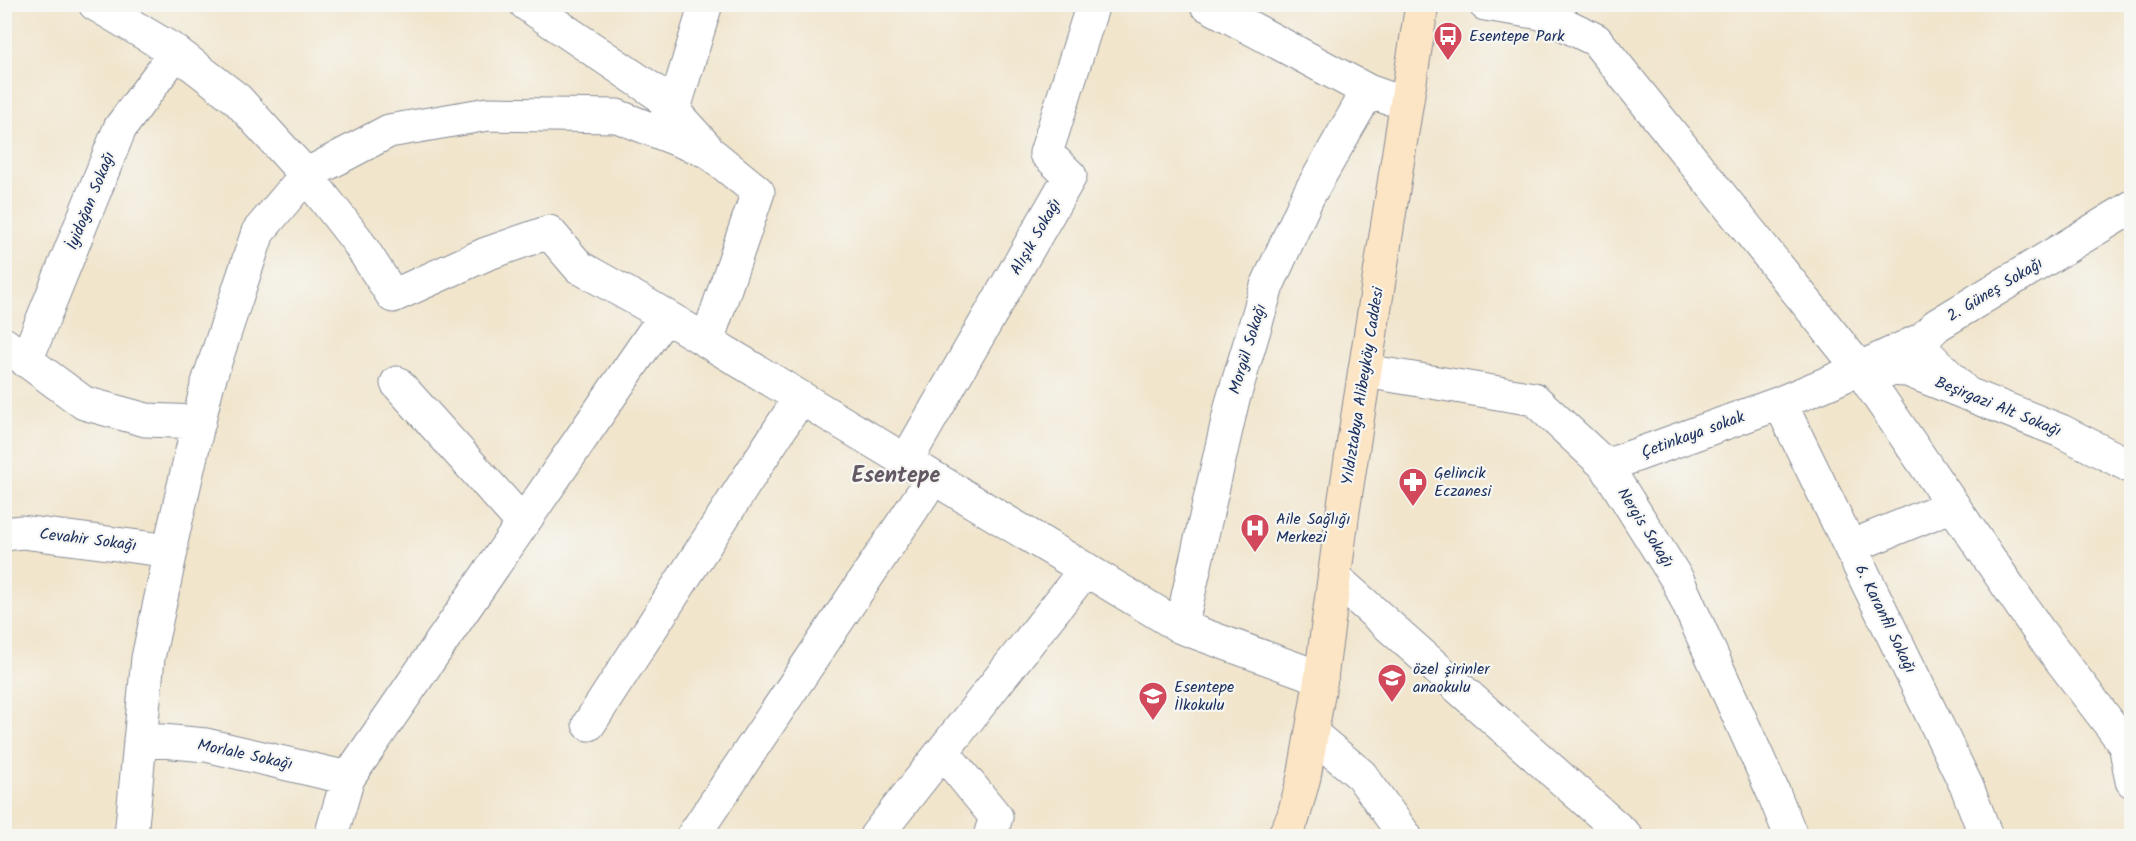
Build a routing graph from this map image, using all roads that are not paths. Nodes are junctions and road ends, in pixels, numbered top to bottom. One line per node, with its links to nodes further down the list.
1 (95, 4): 8 (street)
2 (526, 4): 11 (street)
3 (706, 4): 11 (street)
4 (1093, 4): 26 (street, Alışık Sokağı)
5 (1206, 4): 9 (street)
6 (1422, 4): 10 (main road, Yıldıztabya Alibeyköy Caddesi)
7 (1485, 4): 19 (street)
8 (176, 52): 13 (street); 18 (street, İyidoğan Sokağı)
9 (1368, 91): 10 (street); 37 (street, Morgül Sokağı)
10 (1408, 105): 20 (main road, Yıldıztabya Alibeyköy Caddesi)
11 (673, 112): 12 (street)
12 (709, 152): 13 (street); 17 (street)
13 (306, 175): 15 (street); 25 (street)
14 (2132, 207): 16 (street, 2. Güneş Sokağı)
15 (665, 316): 17 (street); 31 (street)
16 (1923, 339): 19 (street, 2. Güneş Sokağı); 22 (street)
17 (707, 341): 23 (street)
18 (15, 353): 25 (street)
19 (1859, 368): 22 (street, Beşirgazi Alt Sokağı); 24 (street, Çetinkaya sokak); 30 (street)
20 (1365, 371): 27 (street, Nergis Sokağı); 36 (main road, Yıldıztabya Alibeyköy Caddesi)
21 (397, 383): 31 (street)
22 (1967, 394): 28 (street, Beşirgazi Alt Sokağı)
23 (801, 398): 26 (street); 39 (street)
24 (1780, 403): 27 (street, Çetinkaya sokak); 33 (street, 6. Karanfil Sokağı)
25 (199, 422): 34 (street)
26 (906, 461): 29 (street)
27 (1606, 466): 54 (street, Nergis Sokağı)
28 (2132, 467)
29 (933, 478): 35 (street); 48 (street)
30 (1953, 505): 33 (street); 42 (street)
31 (522, 522): 44 (street)
32 (4, 534): 34 (street, Cevahir Sokağı)
33 (1850, 547): 55 (street, 6. Karanfil Sokağı)
34 (171, 551): 41 (street)
35 (1086, 569): 37 (street); 43 (street)
36 (1335, 578): 38 (main road, Yıldıztabya Alibeyköy Caddesi); 53 (street)
37 (1181, 627): 38 (street)
38 (1321, 678): 40 (main road, Yıldıztabya Alibeyköy Caddesi)
39 (589, 724)
40 (1312, 734): 51 (main road, Yıldıztabya Alibeyköy Caddesi); 52 (street)
41 (140, 739): 44 (street, Morlale Sokağı); 46 (street)
42 (2128, 746): 45 (street)
43 (943, 752): 49 (street); 50 (street)
44 (348, 778): 47 (street)
45 (2132, 780)
46 (131, 837)
47 (331, 837)
48 (693, 837)
49 (876, 837)
50 (990, 837)
51 (1284, 837)
52 (1405, 837)
53 (1626, 837)
54 (1791, 837)
55 (1986, 837)

